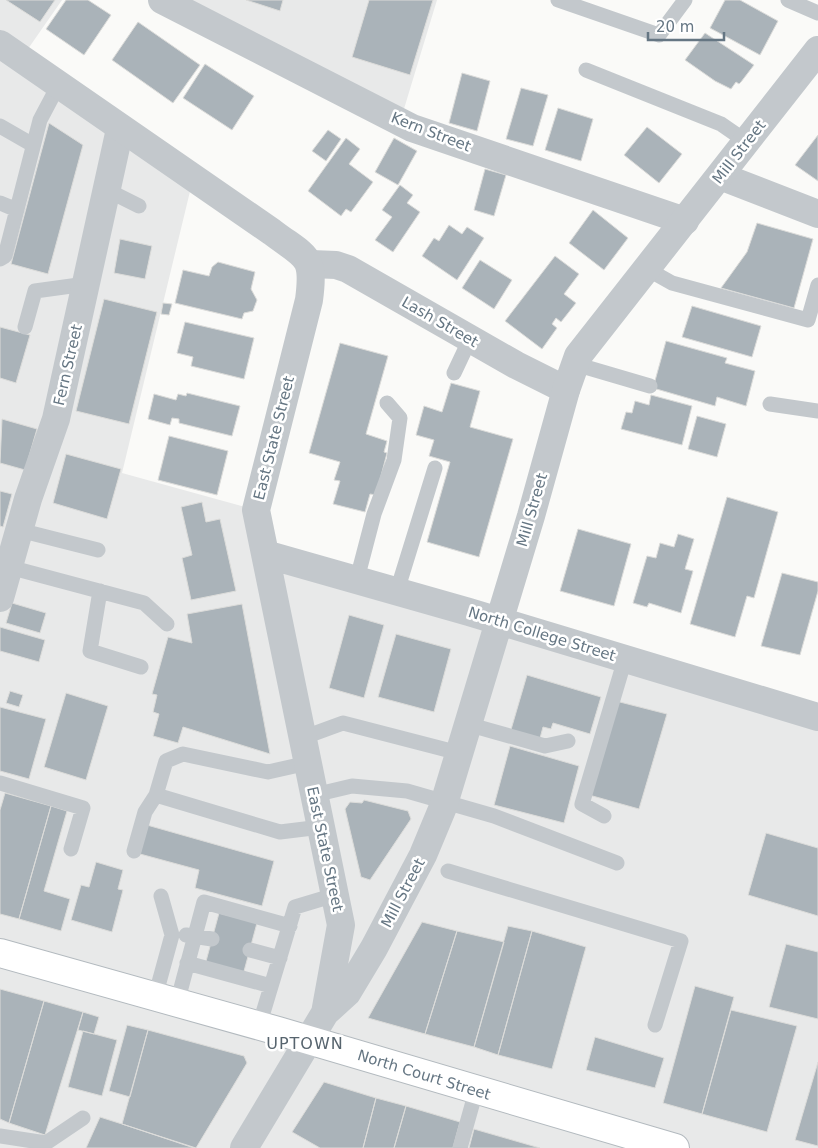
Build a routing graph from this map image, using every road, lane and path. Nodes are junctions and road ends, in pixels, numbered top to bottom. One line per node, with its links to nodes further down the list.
1 (162, 0): 20 (street, Kern Street)
2 (558, 0): 3 (lane)
3 (685, 0)
4 (788, 0): 5 (lane)
5 (818, 13)
6 (0, 44): 9 (street)
7 (818, 50): 12 (street, Mill Street)
8 (586, 70): 12 (lane)
9 (58, 86): 11 (street); 13 (lane)
10 (0, 126): 13 (lane)
11 (120, 129): 15 (street, Fern Street); 22 (street)
12 (747, 142): 14 (street, Mill Street)
13 (33, 145): 18 (lane)
14 (720, 176): 19 (street); 20 (street, Mill Street)
15 (107, 190): 17 (lane); 24 (street, Fern Street)
16 (0, 203): 18 (lane)
17 (139, 206)
18 (17, 210): 21 (lane)
19 (818, 214)
20 (685, 221): 23 (street, Mill Street)
21 (0, 259)
22 (311, 264): 27 (street, Lash Street); 38 (street, East State Street)
23 (647, 269): 25 (lane); 28 (street, Mill Street)
24 (86, 284): 26 (lane); 36 (street, Fern Street)
25 (818, 285)
26 (25, 327)
27 (470, 339): 29 (lane); 31 (street, Lash Street)
28 (575, 364): 30 (lane); 31 (street, Mill Street)
29 (454, 373)
30 (650, 386)
31 (566, 390): 44 (street, Mill Street)
32 (387, 404): 40 (lane)
33 (770, 404): 34 (lane)
34 (818, 410)
35 (435, 468): 42 (lane)
36 (19, 530): 37 (lane); 39 (street, Fern Street)
37 (98, 550)
38 (265, 554): 40 (street, North College Street); 51 (street, East State Street)
39 (9, 567): 41 (lane); 43 (street, Fern Street)
40 (356, 579): 42 (street, North College Street)
41 (100, 591): 45 (lane); 47 (lane)
42 (397, 591): 44 (street, North College Street)
43 (0, 598)
44 (498, 621): 46 (street, North College Street); 49 (street, Mill Street)
45 (167, 624)
46 (625, 659): 48 (street, North College Street); 57 (lane)
47 (141, 667)
48 (818, 717)
49 (467, 724): 50 (lane); 52 (street, Mill Street)
50 (568, 741)
51 (305, 751): 52 (lane); 54 (street, East State Street); 55 (lane)
52 (459, 753): 56 (street, Mill Street)
53 (0, 783): 59 (lane)
54 (314, 795): 56 (lane); 58 (street, East State Street)
55 (156, 796): 58 (lane); 60 (lane)
56 (445, 801): 61 (lane); 75 (street, Mill Street)
57 (604, 816)
58 (321, 827): 64 (street, East State Street)
59 (71, 849)
60 (134, 851)
61 (617, 863)
62 (448, 871): 76 (lane)
63 (161, 896): 66 (lane)
64 (335, 896): 65 (lane); 75 (street, East State Street)
65 (290, 926): 67 (lane); 71 (lane)
66 (172, 935): 67 (lane); 74 (lane)
67 (195, 936): 68 (lane); 72 (lane)
68 (212, 939)
69 (250, 950): 71 (lane)
70 (0, 953): 74 (main road, North Court Street)
71 (280, 958): 73 (lane)
72 (187, 963): 73 (lane); 74 (lane)
73 (271, 986): 77 (lane)
74 (166, 1000): 77 (main road, North Court Street)
75 (325, 1013): 78 (street, East State Street)
76 (655, 1025)
77 (259, 1026): 78 (main road, North Court Street)
78 (310, 1041): 79 (main road, North Court Street); 82 (street, East State Street)
79 (476, 1091): 83 (lane); 84 (main road, North Court Street)
80 (83, 1118): 81 (lane)
81 (0, 1136)
82 (244, 1148)
83 (460, 1148)
84 (675, 1148)

